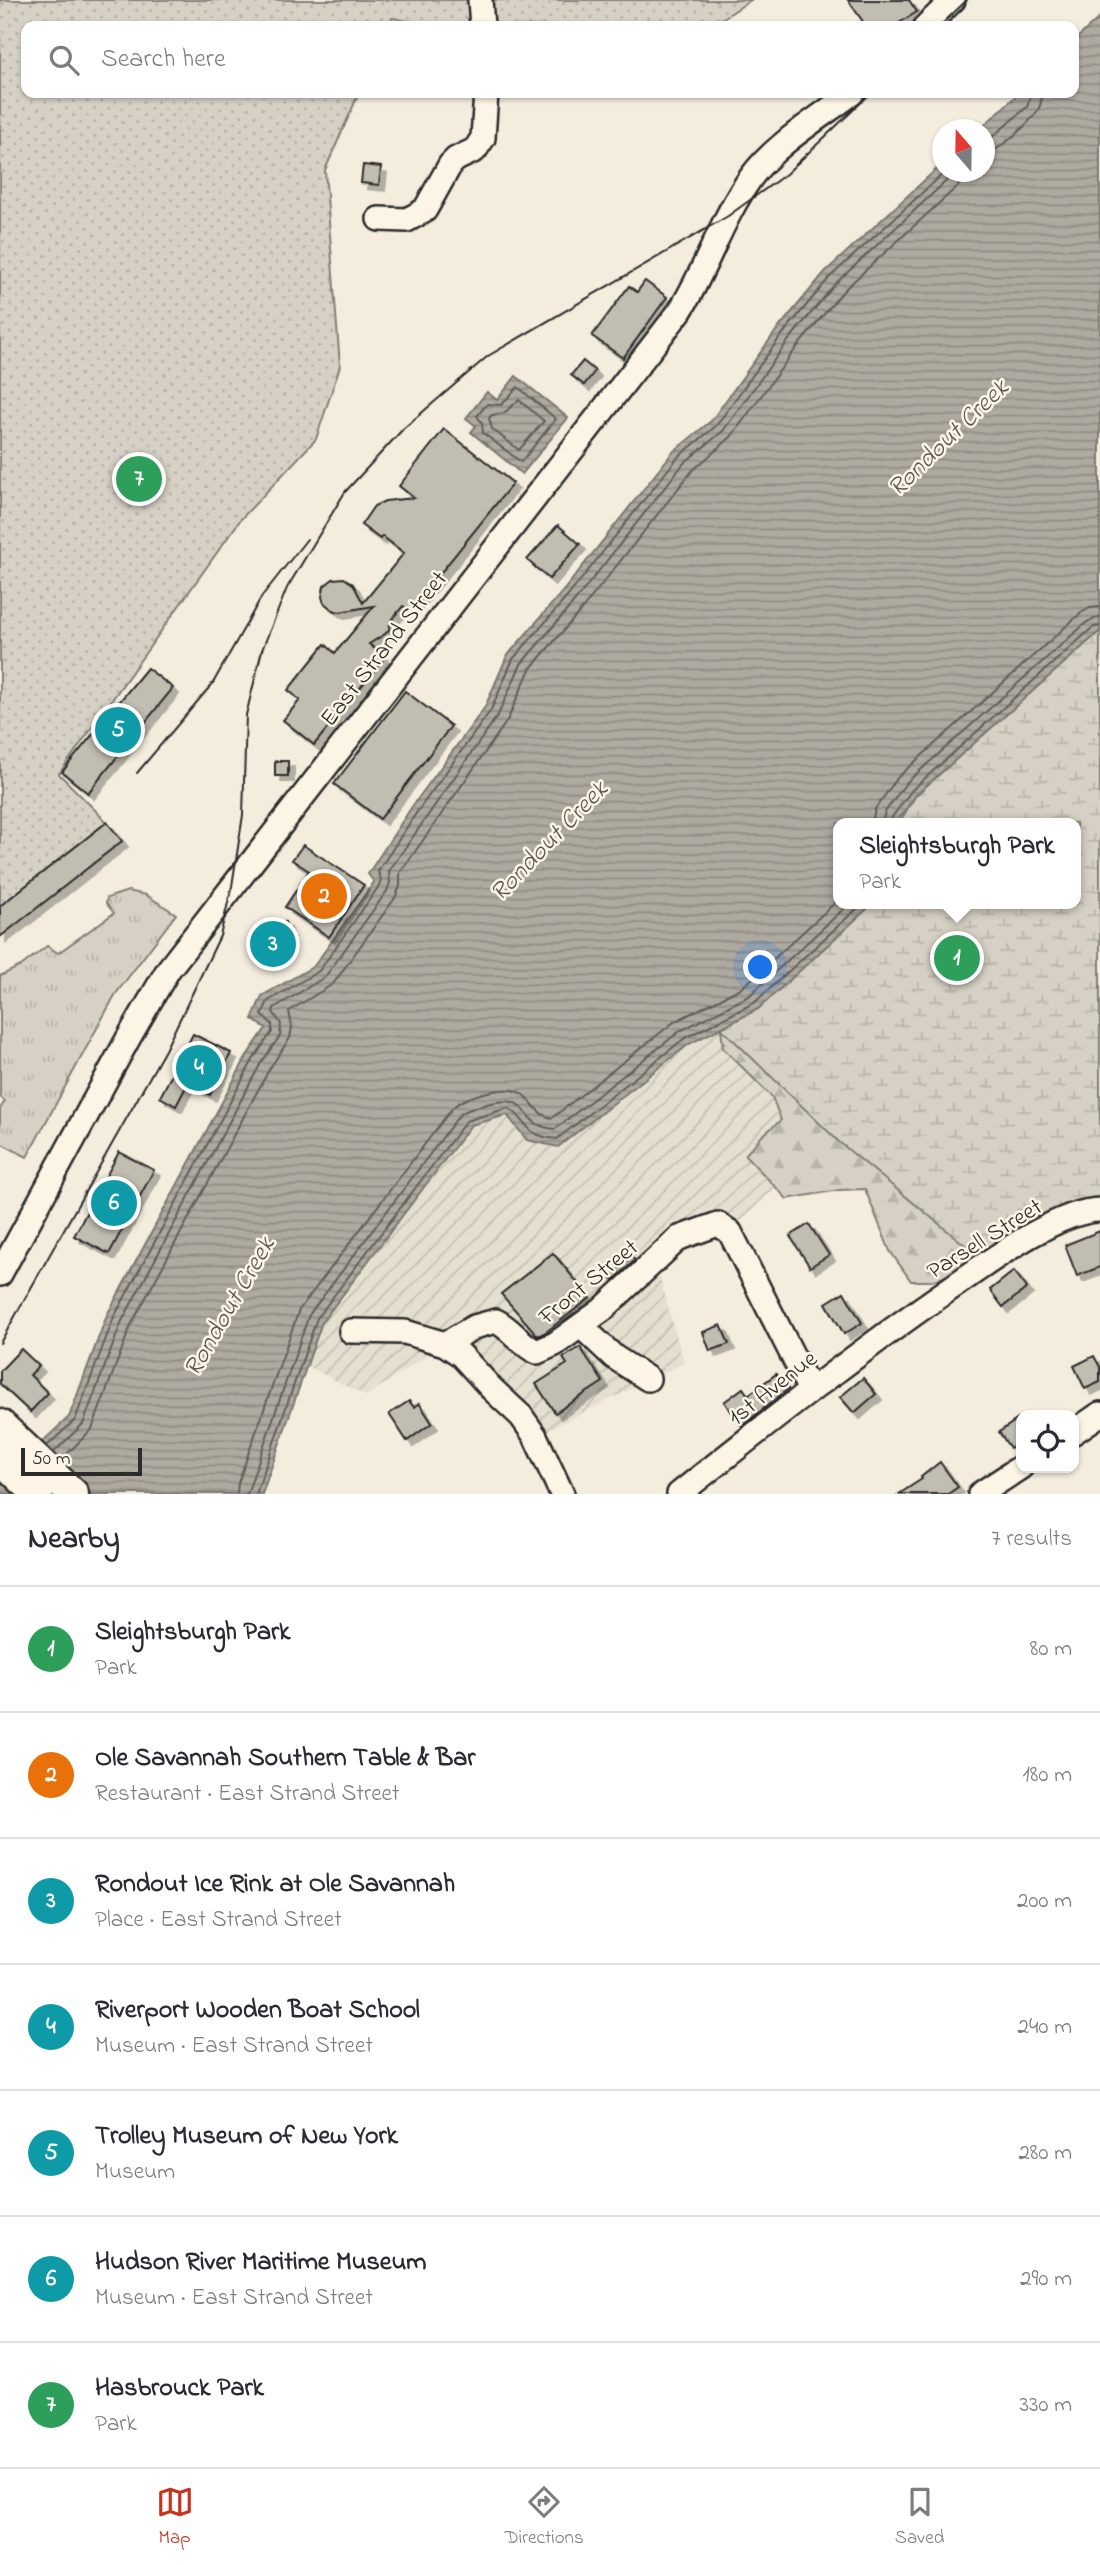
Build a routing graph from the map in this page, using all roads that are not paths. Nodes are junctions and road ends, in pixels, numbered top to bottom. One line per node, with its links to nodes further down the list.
1 (480, 0): 3 (street)
2 (944, 3): 4 (street)
3 (482, 21)
4 (930, 21)
5 (486, 98): 7 (street)
6 (845, 98): 9 (street, East Strand Street)
7 (379, 219)
8 (1100, 1210): 10 (street, Parsell Street)
9 (0, 1274)
10 (900, 1323): 15 (street, 1st Avenue)
11 (581, 1326): 13 (street, Front Street); 14 (street); 15 (street, Front Street)
12 (351, 1331): 13 (street)
13 (445, 1344): 23 (street)
14 (648, 1379)
15 (810, 1390): 24 (street, 1st Avenue)
16 (1100, 1414): 18 (street)
17 (0, 1425): 22 (main road)
18 (1079, 1429)
19 (0, 1458): 21 (main road)
20 (1016, 1470): 25 (street)
21 (38, 1494)
22 (73, 1494)
23 (562, 1494)
24 (679, 1494)
25 (980, 1494)

